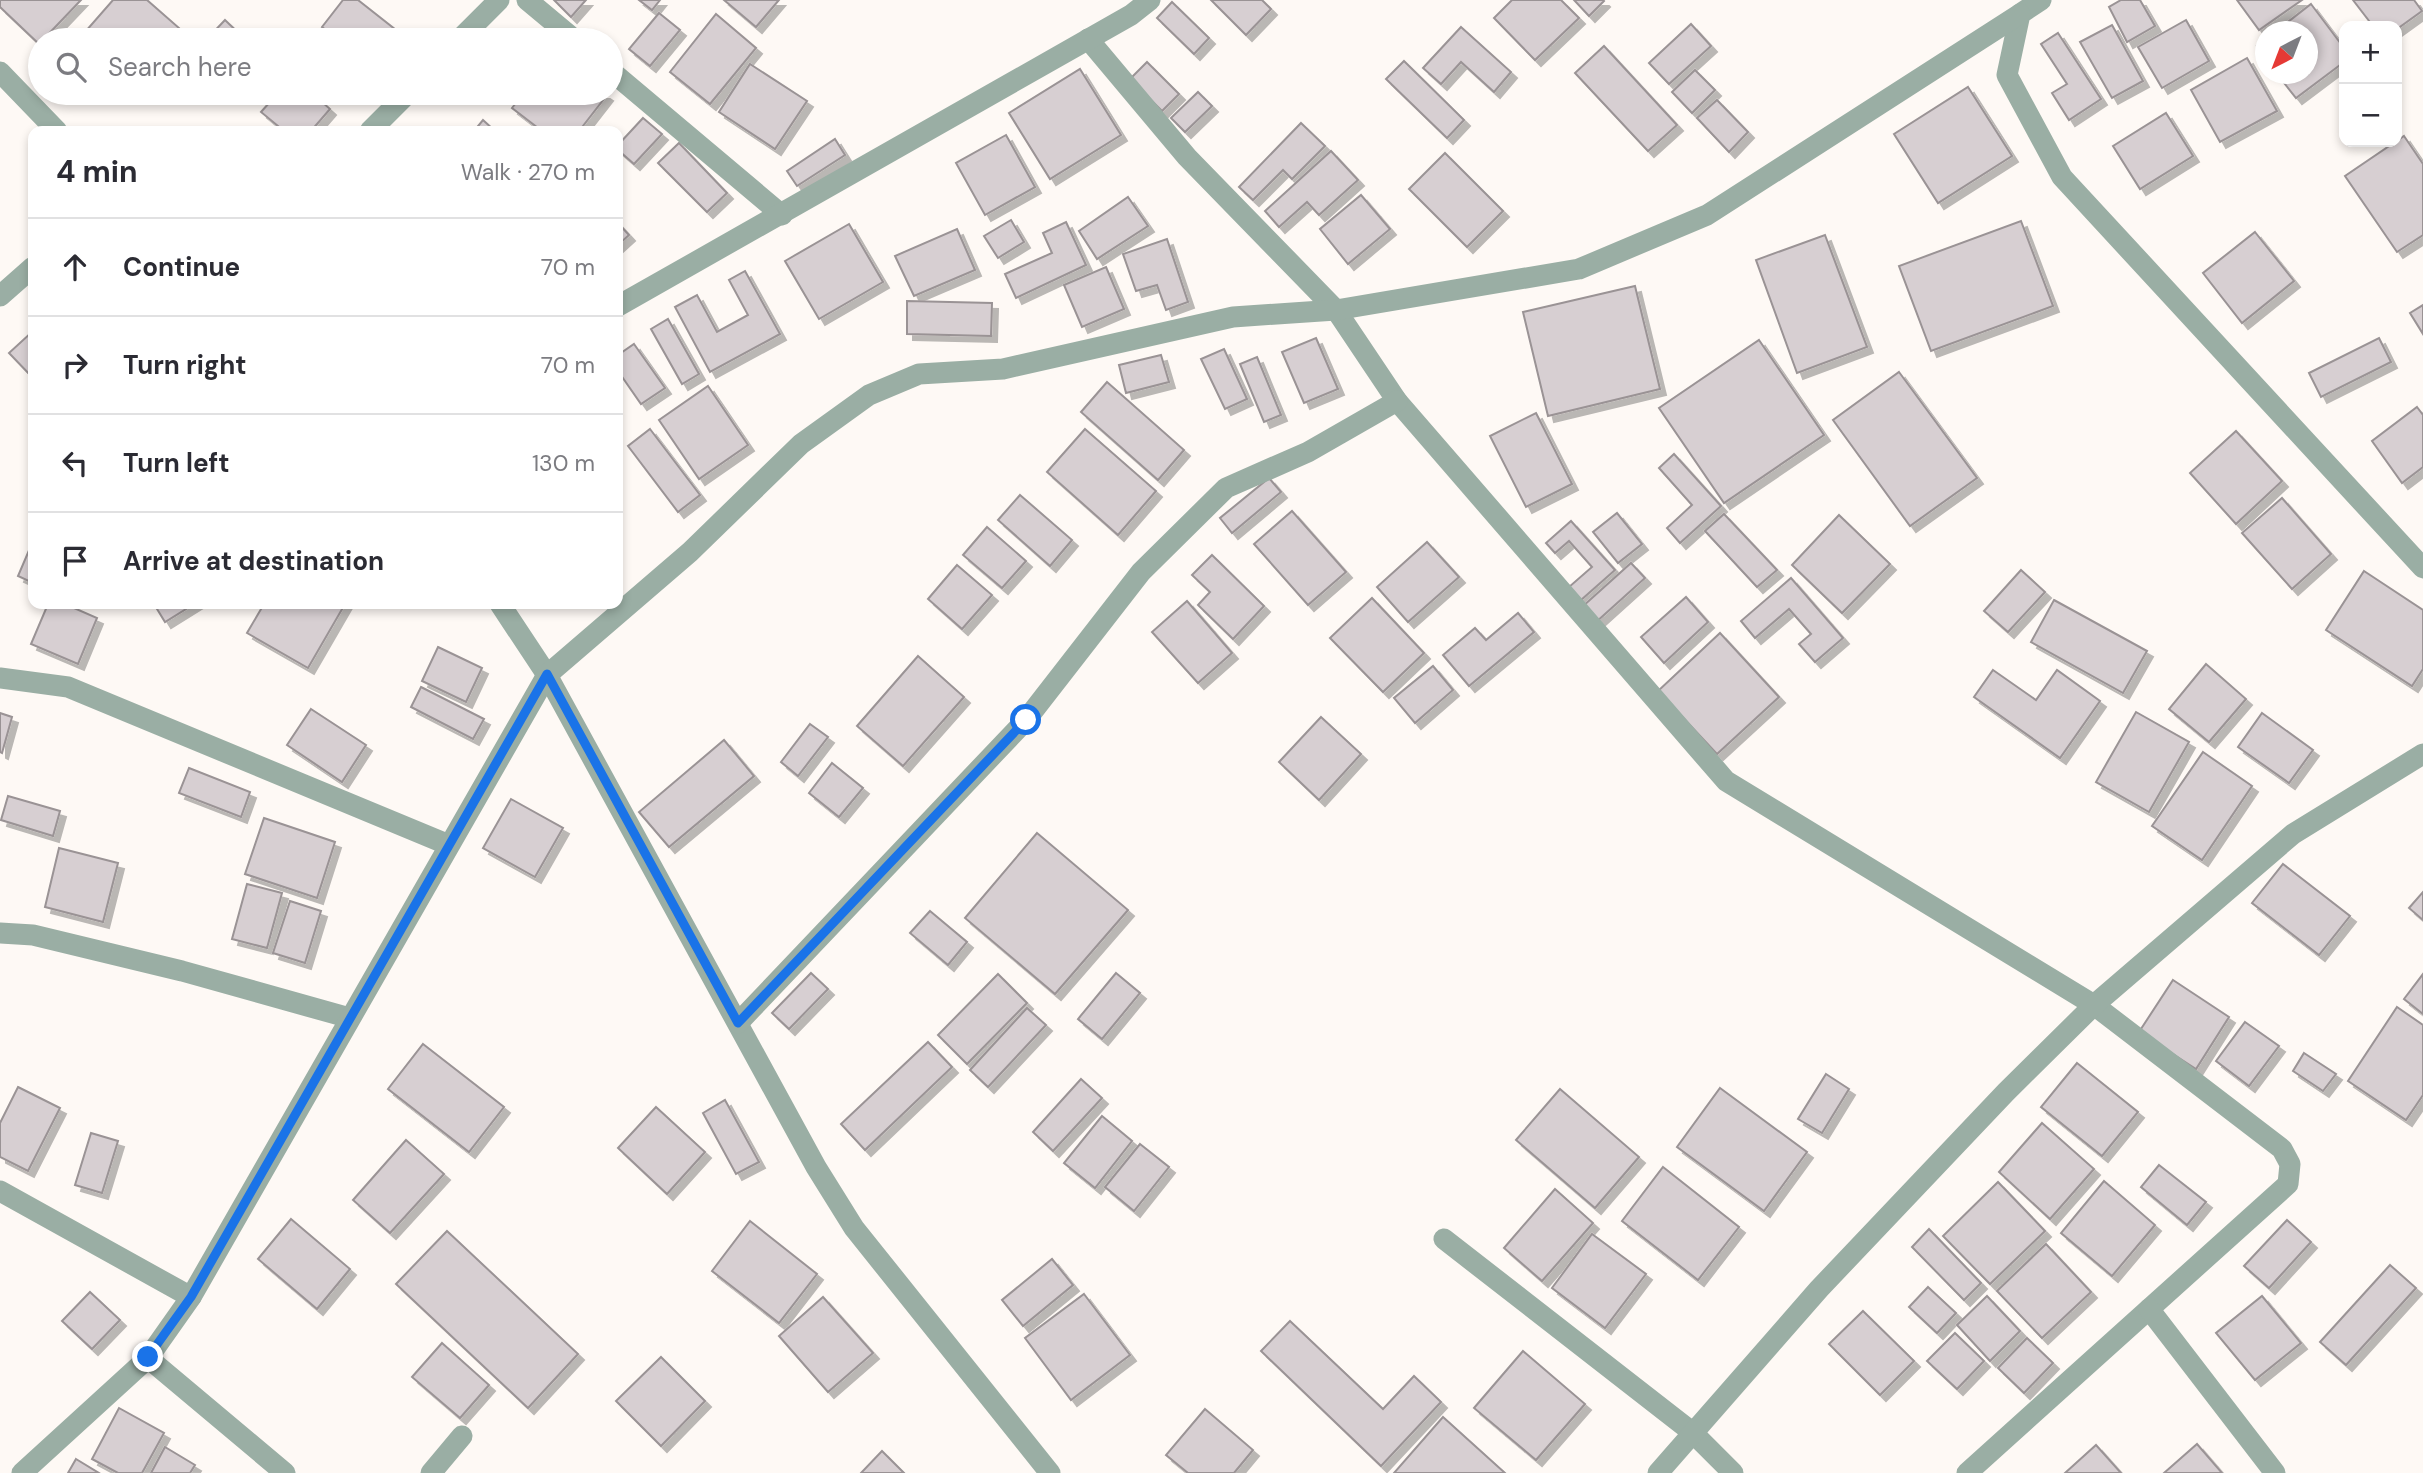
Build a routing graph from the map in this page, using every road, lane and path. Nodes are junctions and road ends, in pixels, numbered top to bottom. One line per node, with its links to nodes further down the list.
1 (499, 0): 7 (street)
2 (527, 0): 8 (street)
3 (1150, 0): 5 (street)
4 (2041, 0): 6 (street)
5 (1124, 7): 9 (street)
6 (2020, 14): 21 (street); 23 (street)
7 (471, 28)
8 (561, 28)
9 (1088, 39): 17 (street); 21 (street)
10 (0, 72): 12 (street)
11 (623, 81): 17 (street)
12 (28, 101)
13 (32, 105): 15 (street)
14 (396, 105): 16 (street)
15 (52, 126)
16 (375, 126)
17 (782, 215): 20 (street)
18 (28, 271): 19 (street)
19 (0, 296)
20 (623, 303)
21 (1336, 310): 22 (street); 25 (street)
22 (1397, 401): 30 (street); 32 (street)
23 (2423, 568)
24 (503, 609): 25 (street)
25 (547, 674): 28 (street); 32 (street)
26 (0, 678): 28 (street)
27 (2423, 754): 30 (street)
28 (449, 845): 31 (street)
29 (0, 933): 31 (street)
30 (2094, 1005): 36 (street); 38 (street)
31 (350, 1018): 35 (street)
32 (738, 1023): 43 (street)
33 (0, 1191): 35 (street)
34 (1444, 1239): 38 (street)
35 (191, 1297): 37 (street)
36 (2149, 1309): 46 (street); 47 (street)
37 (148, 1357): 40 (street); 41 (street)
38 (1692, 1432): 44 (street); 45 (street)
39 (462, 1436): 42 (street)
40 (22, 1473)
41 (285, 1473)
42 (431, 1473)
43 (1050, 1473)
44 (1658, 1473)
45 (1733, 1473)
46 (1967, 1473)
47 (2275, 1473)

